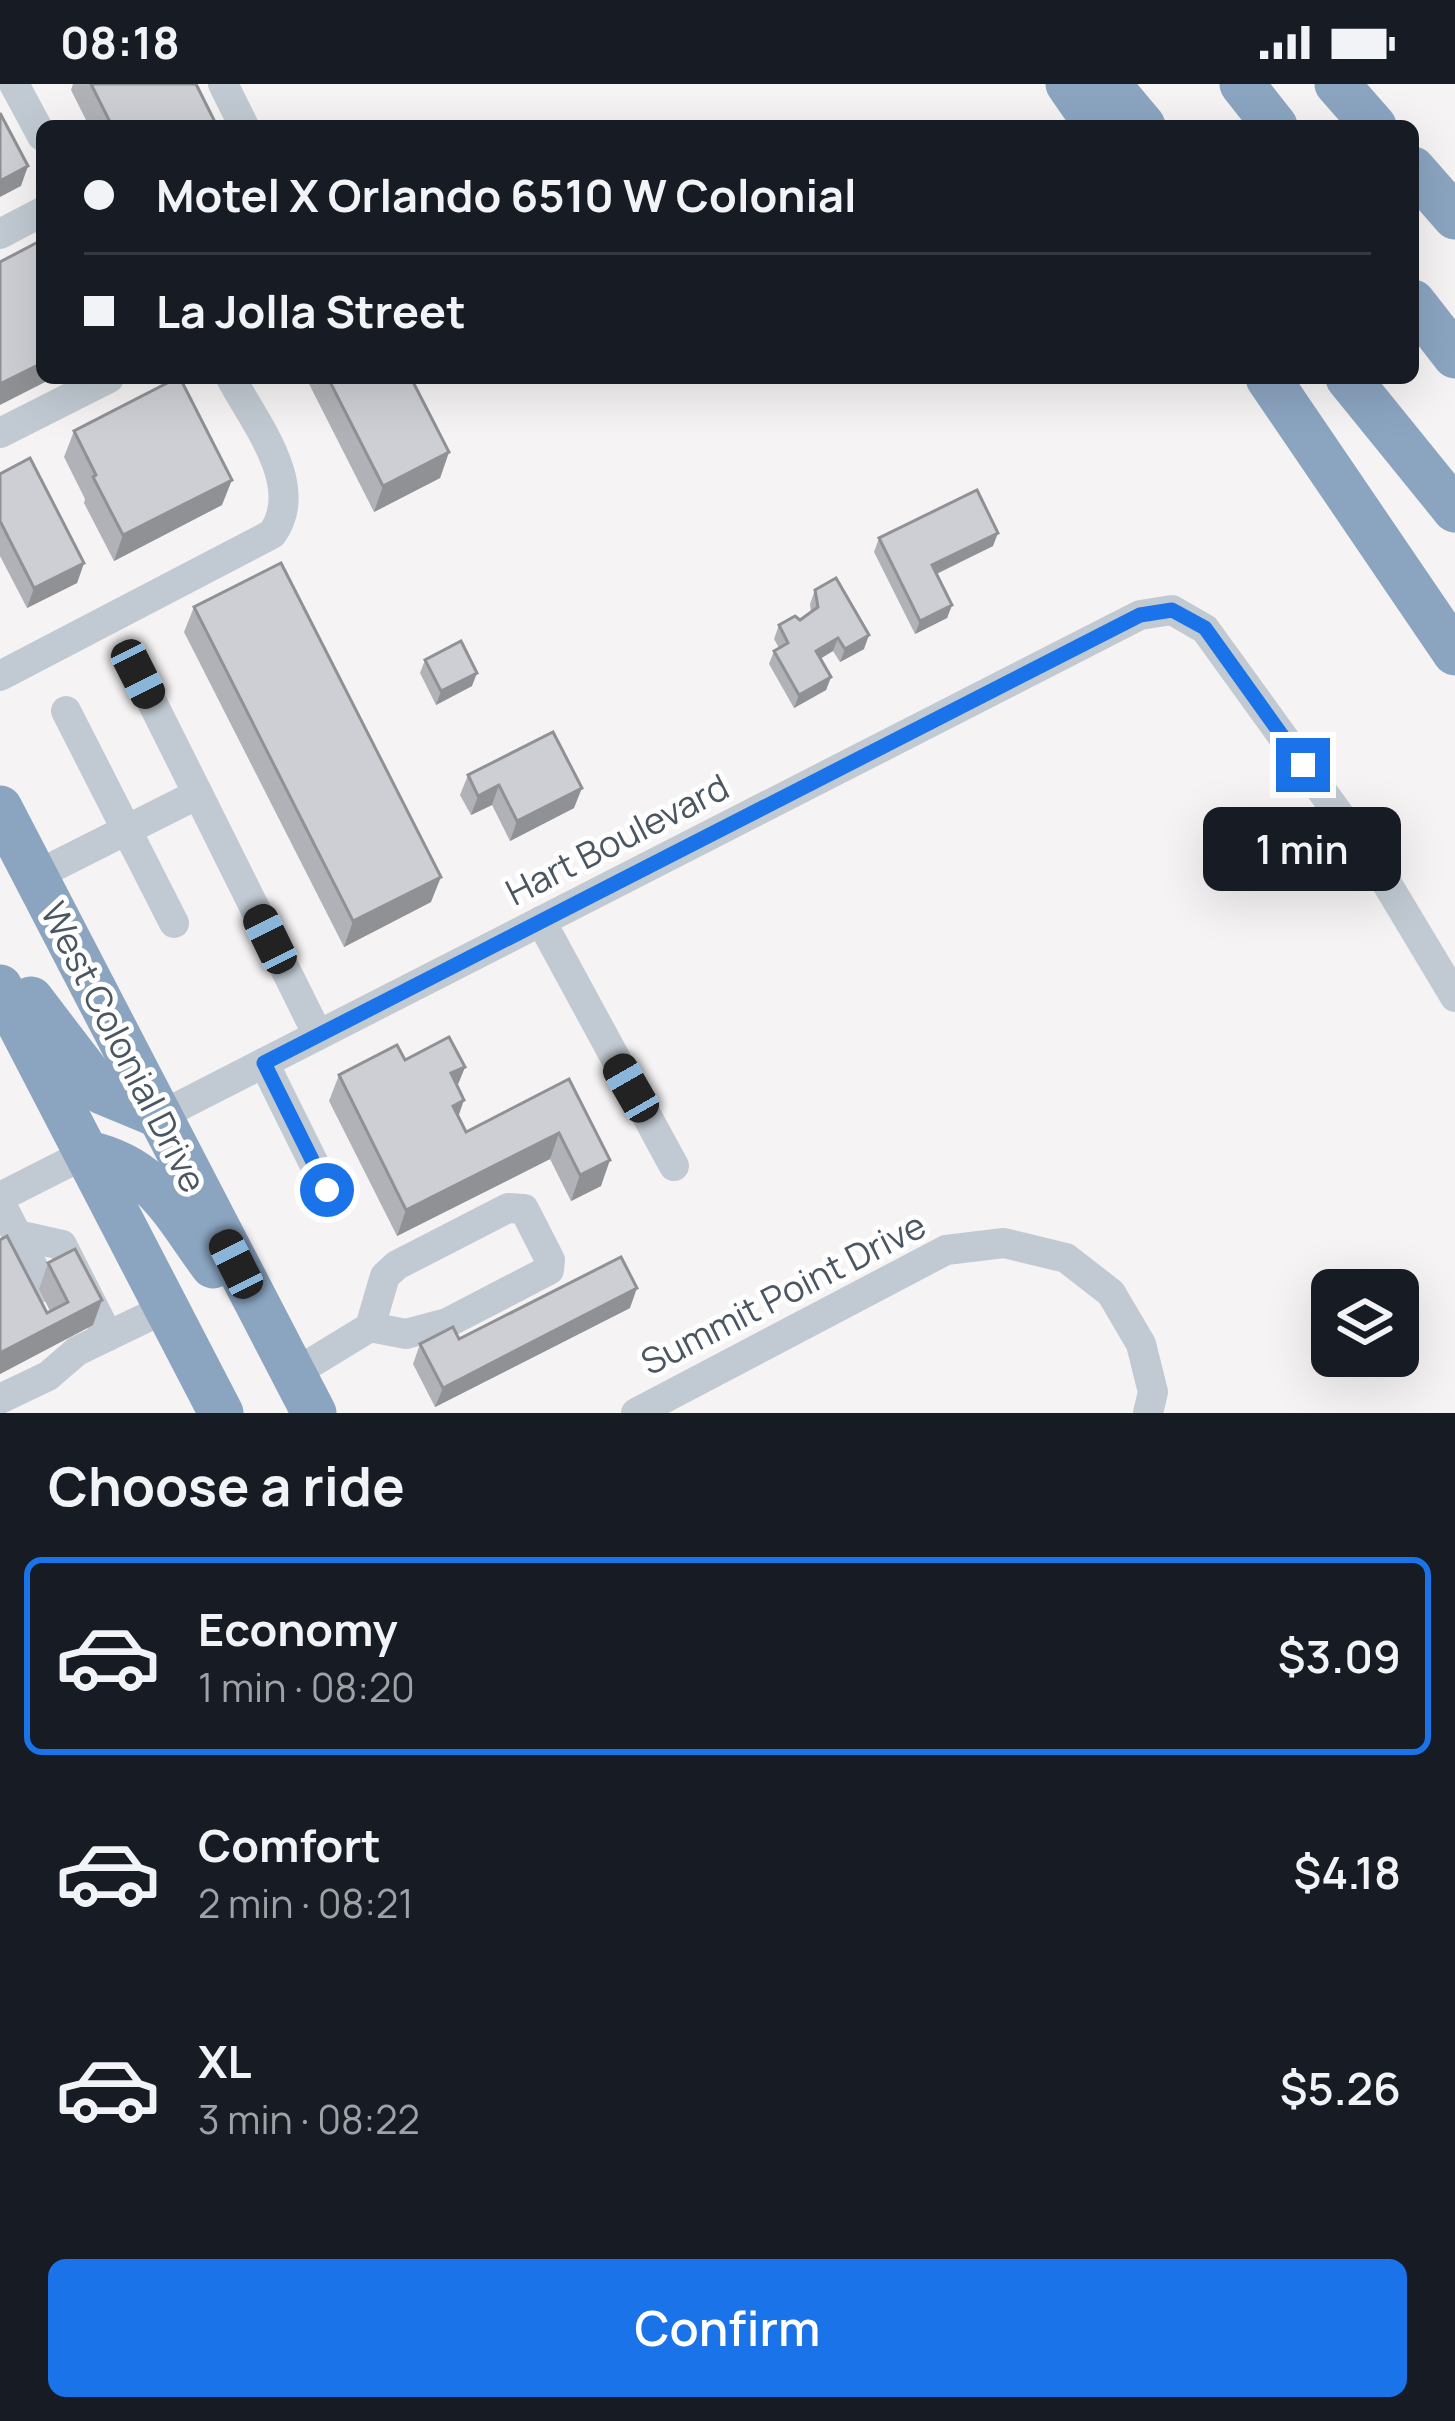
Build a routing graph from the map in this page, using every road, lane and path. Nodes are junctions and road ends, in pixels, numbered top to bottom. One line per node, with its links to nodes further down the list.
1 (14, 84): 12 (street)
2 (223, 84): 7 (street)
3 (1068, 84): 8 (highway)
4 (1108, 84): 9 (highway)
5 (1242, 84): 10 (highway)
6 (1337, 84): 11 (highway)
7 (241, 120)
8 (1092, 120)
9 (1138, 120)
10 (1270, 120)
11 (1369, 120)
12 (36, 125)
13 (1419, 177): 15 (highway)
14 (36, 215): 16 (street)
15 (1455, 217)
16 (0, 234)
17 (1419, 310): 18 (highway)
18 (1455, 356)
19 (98, 384): 23 (street)
20 (234, 384): 27 (street)
21 (1272, 384): 25 (highway)
22 (1353, 384): 24 (highway)
23 (0, 433)
24 (1455, 510)
25 (1455, 653)
26 (138, 674): 29 (street)
27 (0, 676)
28 (66, 711): 31 (street)
29 (198, 794): 31 (street); 38 (street)
30 (0, 808): 32 (highway, West Colonial Drive)
31 (127, 830): 32 (street); 34 (street)
32 (35, 876): 40 (highway, West Colonial Drive)
33 (541, 921): 37 (street, Hart Boulevard); 38 (street, Hart Boulevard); 42 (street)
34 (174, 923)
35 (0, 959): 40 (highway)
36 (0, 987): 41 (highway)
37 (1455, 997)
38 (318, 1035): 39 (street, Hart Boulevard)
39 (264, 1063): 40 (street, Hart Boulevard); 43 (street)
40 (160, 1116): 50 (highway, West Colonial Drive)
41 (86, 1153): 44 (street); 47 (highway); 50 (highway)
42 (674, 1166)
43 (327, 1190)
44 (0, 1199): 45 (street)
45 (17, 1235): 46 (street); 49 (street)
46 (44, 1287)
47 (166, 1307): 49 (street); 52 (highway)
48 (370, 1327): 48 (street); 50 (street)
49 (108, 1336): 51 (street)
50 (303, 1394)
51 (0, 1399)
52 (220, 1413)
53 (636, 1413): 54 (street, Summit Point Drive)
54 (1148, 1413)

